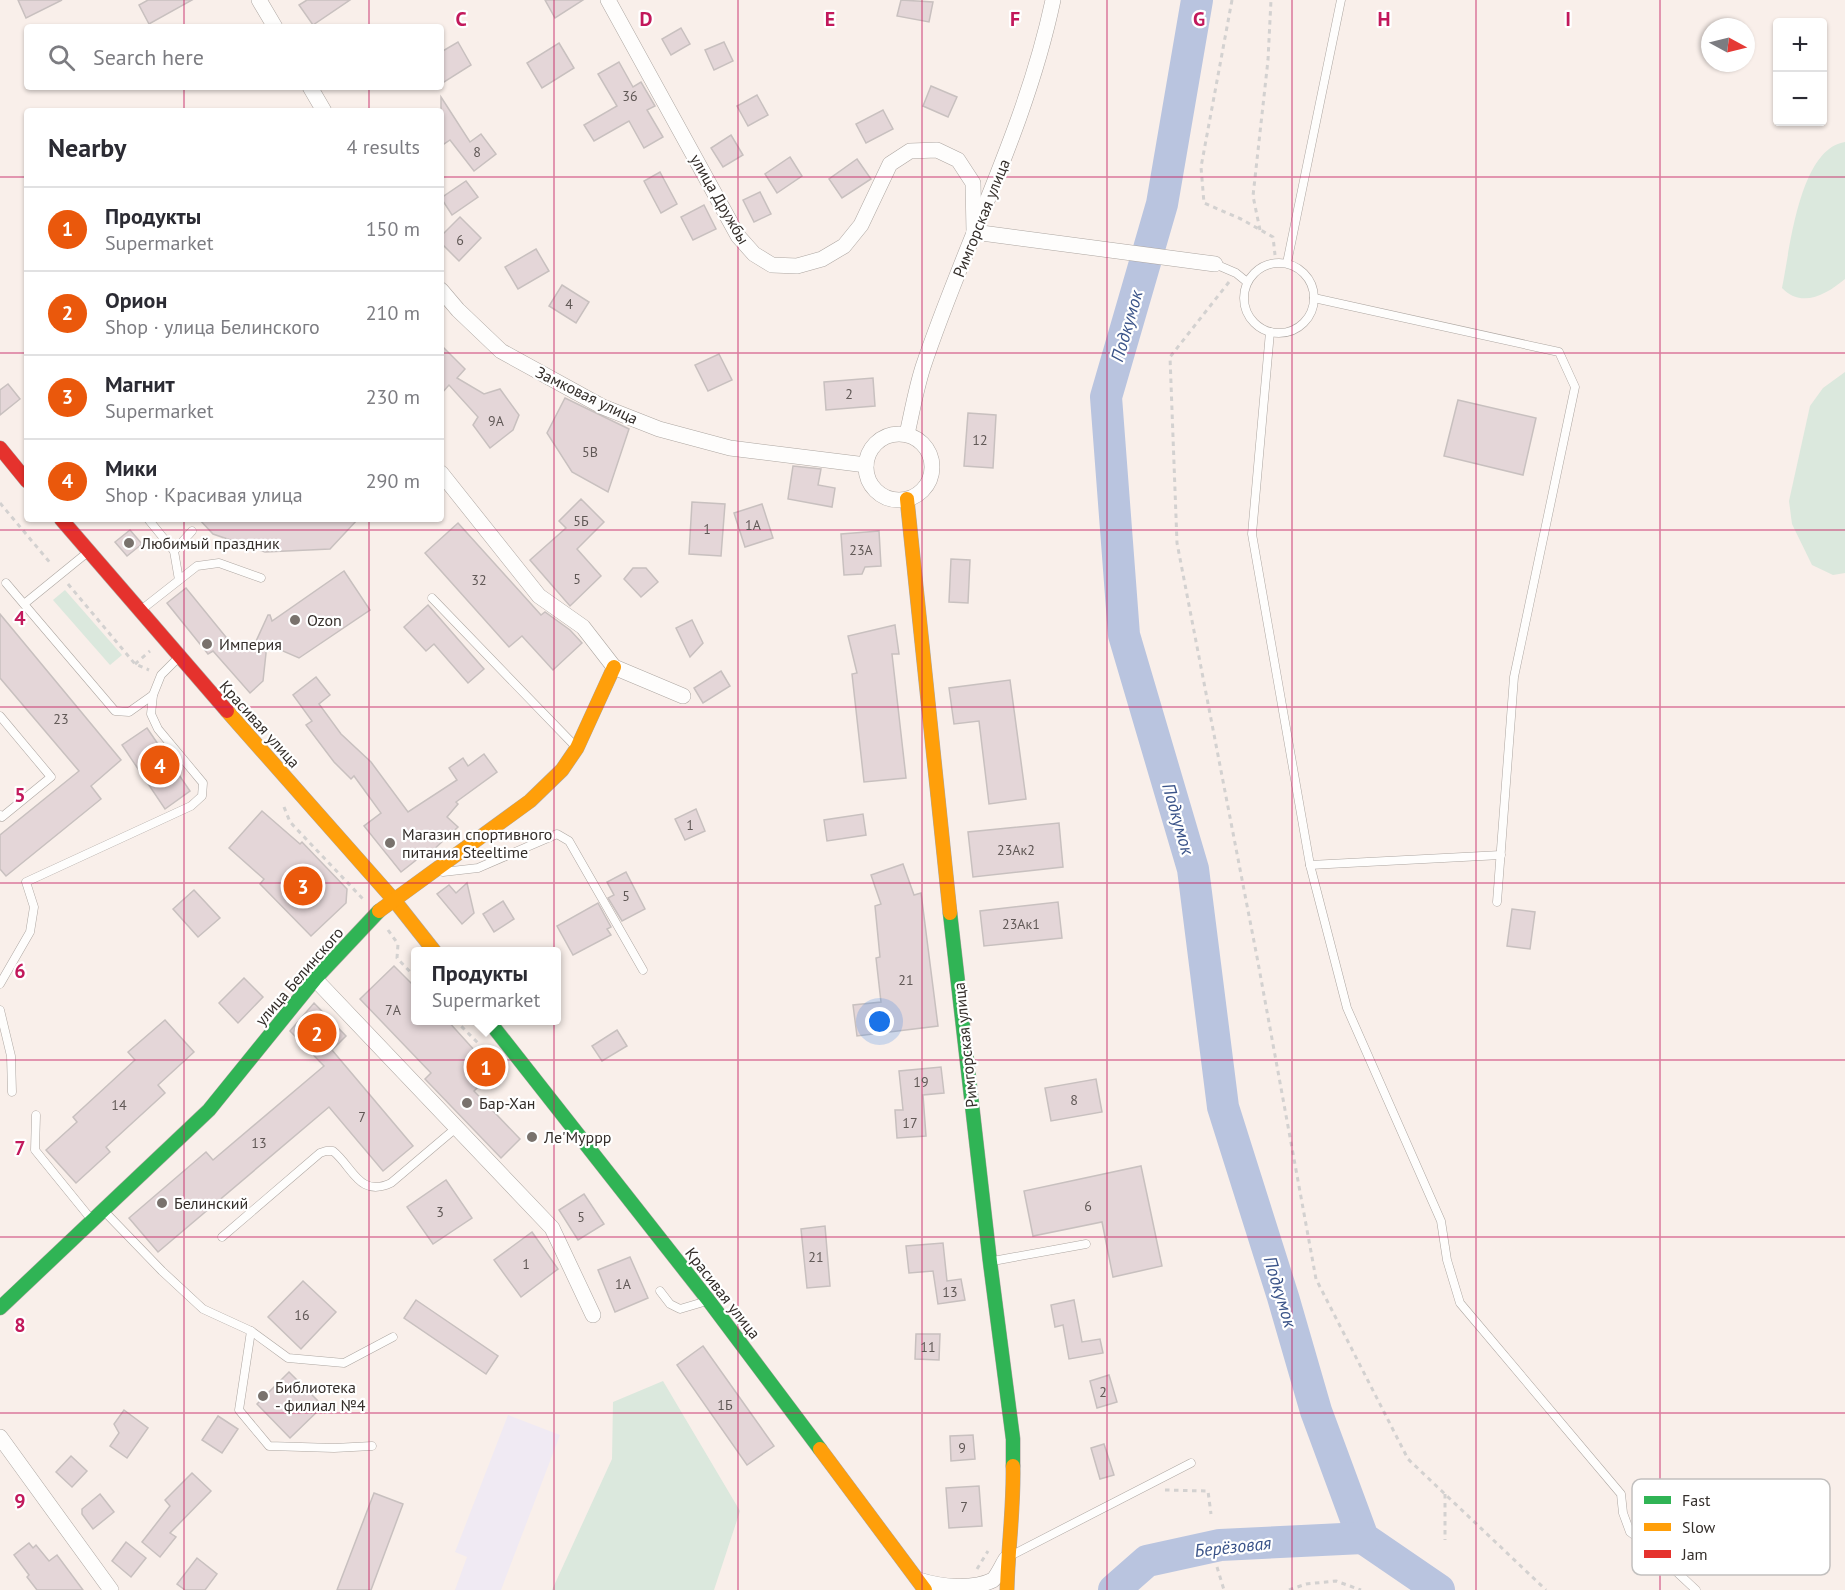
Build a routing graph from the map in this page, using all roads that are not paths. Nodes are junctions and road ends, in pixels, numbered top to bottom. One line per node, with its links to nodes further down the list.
1 (259, 0): 5 (street)
2 (608, 0): 8 (street, улица Дружбы)
3 (1053, 0): 8 (street, Римгорская улица)
4 (1341, 0): 9 (lane)
5 (273, 24)
6 (312, 90): 7 (street)
7 (322, 108)
8 (974, 232): 10 (street); 15 (street, Римгорская улица)
9 (1287, 263): 11 (lane); 13 (lane)
10 (1215, 264): 11 (lane)
11 (1247, 282): 14 (lane)
12 (444, 294): 17 (street, Замковая улица)
13 (1314, 298): 14 (lane); 39 (lane)
14 (1270, 332): 40 (lane)
15 (907, 434): 17 (street); 20 (street)
16 (3, 458): 19 (street)
17 (866, 465): 20 (street)
18 (444, 477): 33 (street)
19 (24, 478)
20 (907, 499): 57 (street, Римгорская улица)
21 (64, 522): 24 (street, Красивая улица)
22 (150, 522): 25 (lane)
23 (192, 531): 25 (lane)
24 (89, 551): 30 (lane); 31 (street, Красивая улица)
25 (174, 551): 27 (lane)
26 (261, 578): 27 (lane)
27 (179, 580): 31 (lane)
28 (6, 583): 30 (lane)
29 (432, 598): 37 (lane)
30 (24, 604): 34 (lane)
31 (140, 611): 32 (street, Красивая улица)
32 (179, 657): 34 (lane); 42 (street, Красивая улица)
33 (614, 667): 35 (street); 37 (street, улица Белинского)
34 (153, 695): 47 (lane)
35 (682, 696)
36 (0, 716): 38 (lane)
37 (577, 748): 41 (street, улица Белинского)
38 (0, 815)
39 (1501, 855): 40 (lane); 43 (lane)
40 (1310, 865): 67 (lane)
41 (427, 874): 42 (street, улица Белинского); 45 (lane)
42 (394, 900): 44 (street, Красивая улица); 46 (street, улица Белинского)
43 (1497, 902)
44 (432, 947)
45 (643, 970)
46 (315, 979): 52 (street); 53 (street, улица Белинского)
47 (0, 984)
48 (0, 1010): 50 (lane)
49 (492, 1025): 59 (street, Красивая улица)
50 (12, 1092)
51 (36, 1115): 54 (lane)
52 (456, 1128): 55 (lane); 61 (street)
53 (102, 1210): 54 (street, улица Белинского); 62 (lane)
54 (91, 1220): 60 (street, улица Белинского)
55 (222, 1237)
56 (1086, 1244): 57 (lane)
57 (990, 1262): 68 (street, Римгорская улица)
58 (660, 1291): 59 (lane)
59 (709, 1301): 70 (street, Красивая улица)
60 (0, 1308)
61 (593, 1315)
62 (251, 1331): 63 (lane); 65 (lane)
63 (393, 1337)
64 (0, 1437): 71 (street)
65 (372, 1446)
66 (1191, 1463): 68 (lane)
67 (1632, 1534)
68 (1008, 1557): 70 (street); 72 (street, Римгорская улица)
69 (1680, 1575): 73 (lane)
70 (922, 1585)
71 (111, 1590)
72 (1007, 1590)
73 (1696, 1590)

